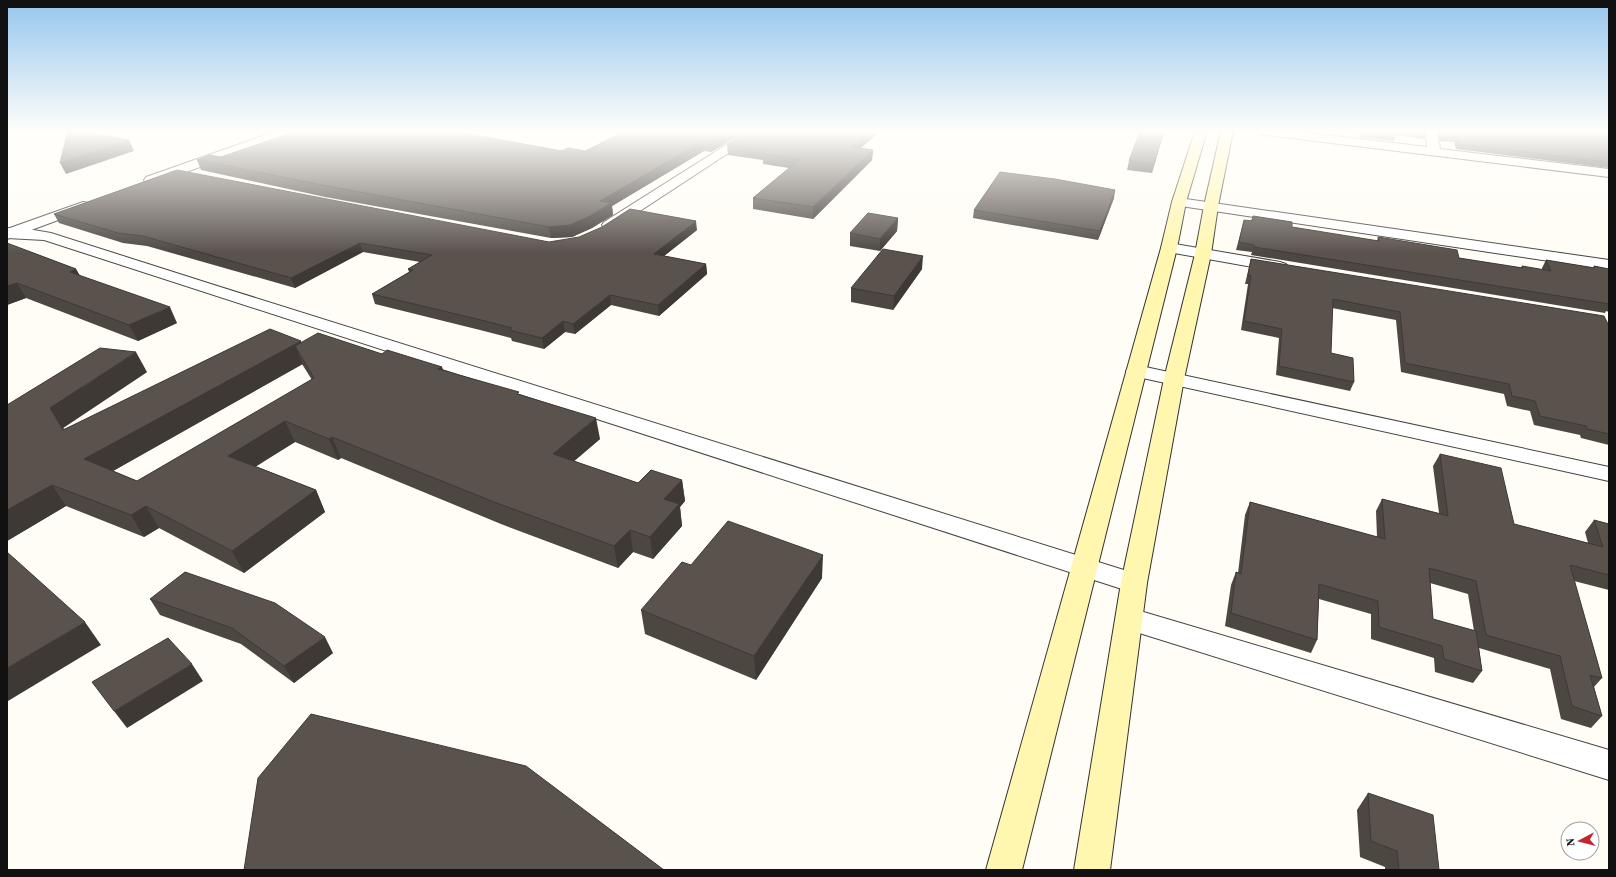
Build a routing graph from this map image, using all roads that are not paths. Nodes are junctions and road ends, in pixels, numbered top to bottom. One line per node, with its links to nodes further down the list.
1 (173, 172): 7 (street)
2 (179, 172): 6 (street)
3 (692, 172): 11 (street)
4 (1188, 172): 8 (main road)
5 (1218, 172): 9 (main road)
6 (198, 176)
7 (139, 185)
8 (1181, 195): 9 (street); 13 (main road)
9 (1212, 200): 14 (main road); 15 (street)
10 (95, 201): 12 (street)
11 (598, 232)
12 (7, 233): 20 (street)
13 (1169, 248): 14 (street); 17 (main road)
14 (1203, 254): 16 (street); 18 (main road)
15 (1609, 265)
16 (1297, 269)
17 (1136, 371): 18 (street); 20 (main road)
18 (1174, 379): 19 (street); 21 (main road)
19 (1609, 474)
20 (1083, 568): 21 (street); 24 (main road)
21 (1134, 583): 22 (main road)
22 (1130, 619): 23 (street); 25 (main road)
23 (1609, 765)
24 (1004, 870)
25 (1092, 870)

